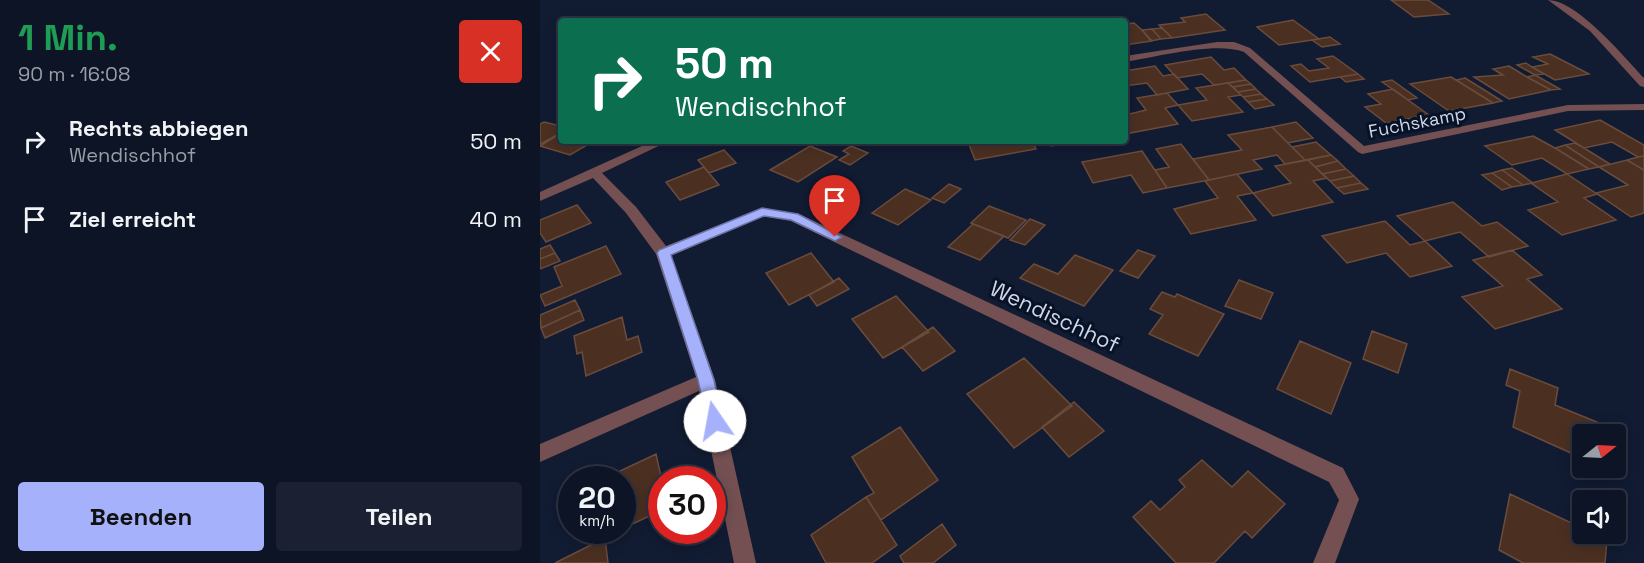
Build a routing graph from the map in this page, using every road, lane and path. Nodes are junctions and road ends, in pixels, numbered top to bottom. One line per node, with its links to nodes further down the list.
1 (1552, 0): 3 (street)
2 (1128, 59): 4 (street, Fuchskamp)
3 (1644, 84)
4 (1644, 107)
5 (656, 144): 6 (street)
6 (594, 172): 7 (street); 8 (street)
7 (540, 197)
8 (663, 253): 9 (street); 12 (street, Wendischhof)
9 (706, 380): 10 (street); 11 (street)
10 (540, 453)
11 (745, 563)
12 (1324, 563)

